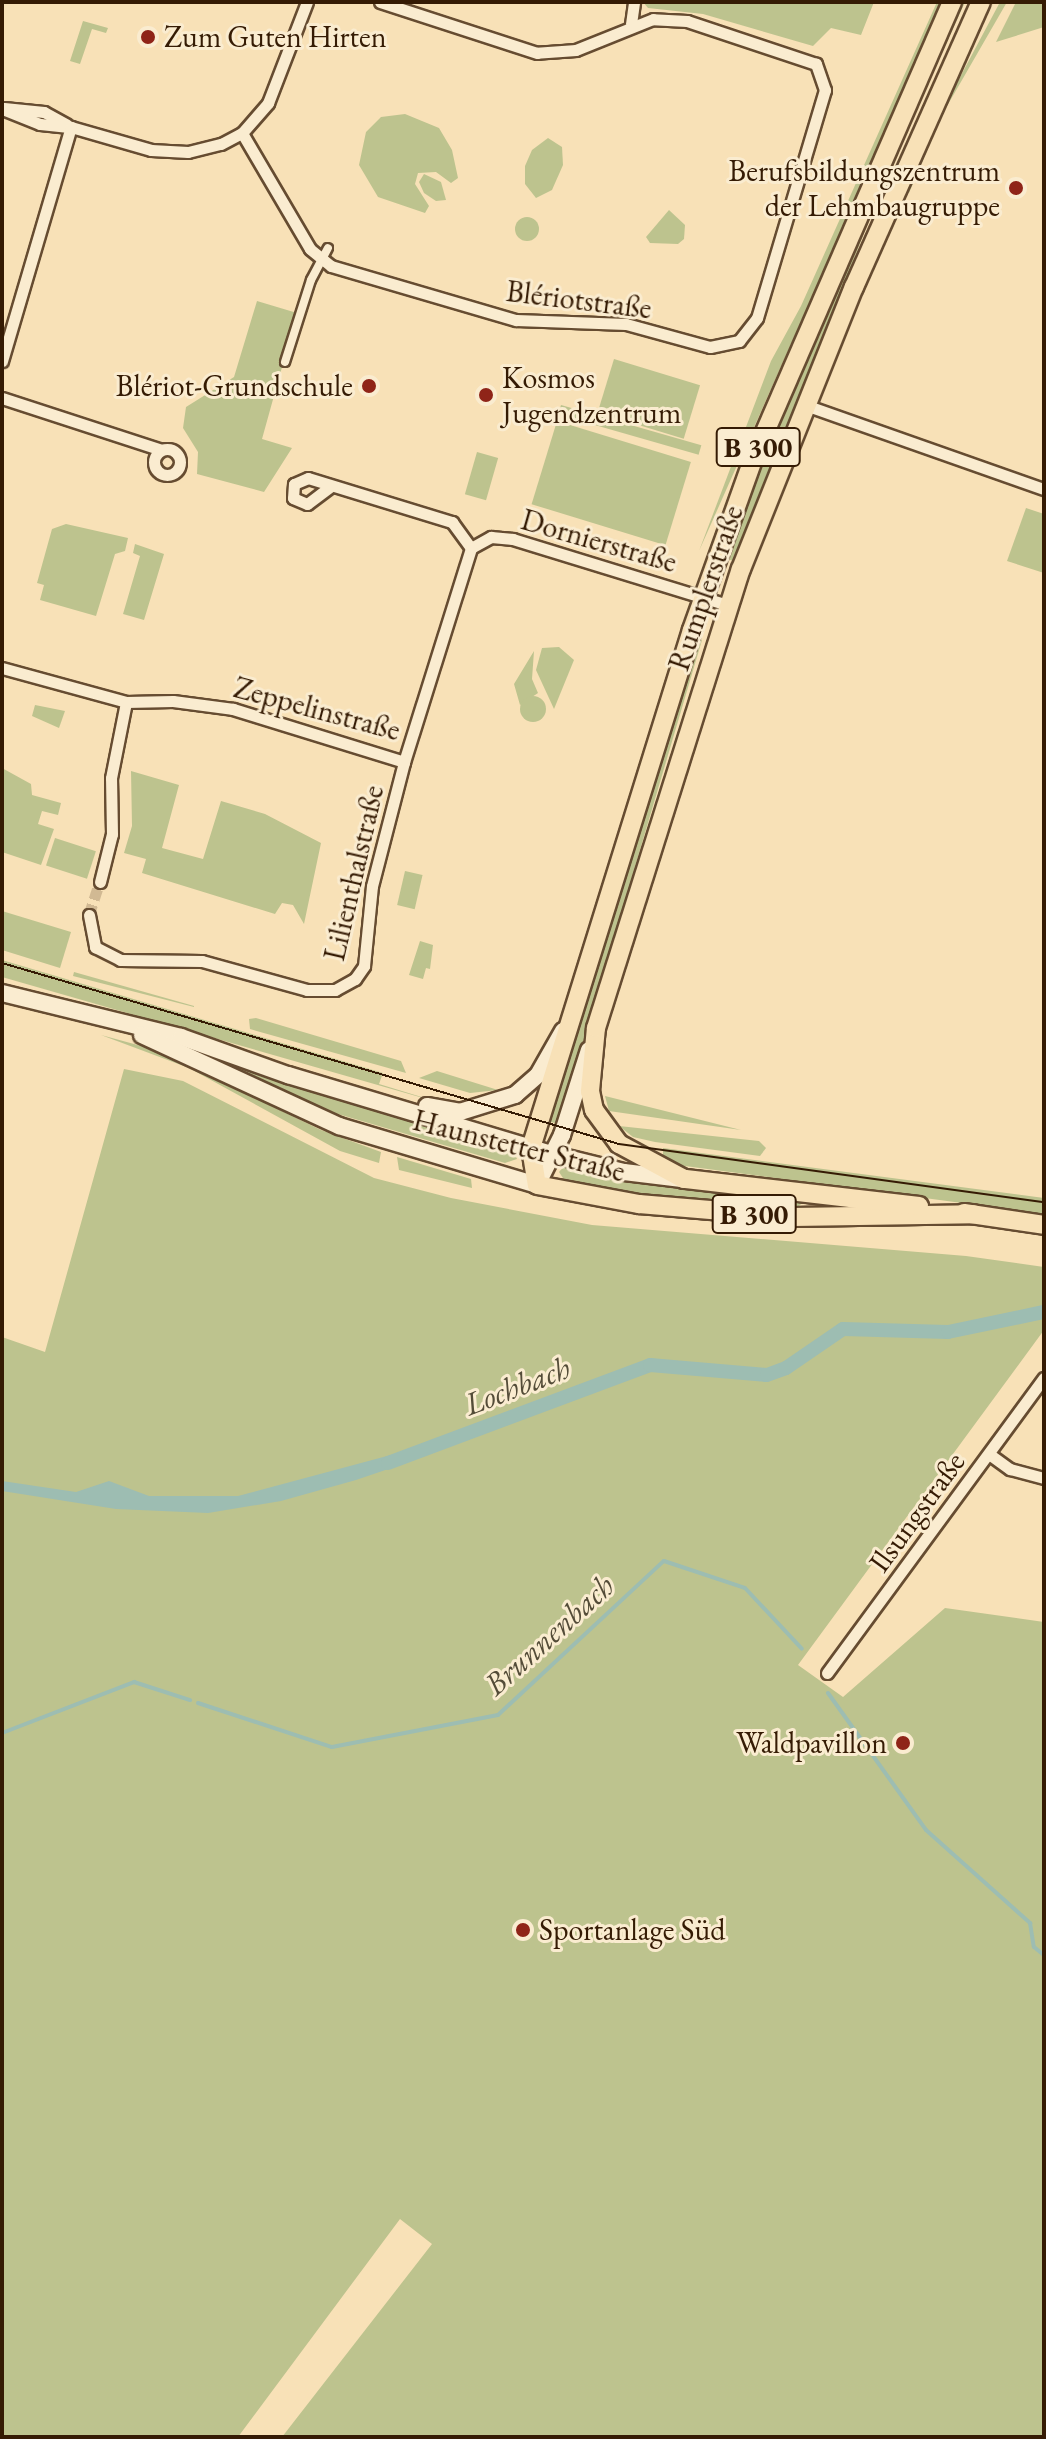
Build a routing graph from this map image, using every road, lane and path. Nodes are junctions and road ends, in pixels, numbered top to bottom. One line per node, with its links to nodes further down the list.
1 (307, 2): 9 (street)
2 (380, 2): 6 (street, Blériotstraße)
3 (634, 2): 6 (street)
4 (952, 2): 19 (main road, Rumplerstraße / B 300)
5 (981, 2): 14 (main road, Rumplerstraße / B 300)
6 (631, 24): 10 (street, Blériotstraße)
7 (2, 109): 8 (street)
8 (71, 127): 9 (street); 11 (street)
9 (242, 133): 10 (street, Blériotstraße)
10 (324, 252): 12 (street)
11 (2, 361)
12 (285, 362)
13 (2, 398): 15 (street)
14 (805, 405): 17 (street); 20 (main road, Rumplerstraße / B 300)
15 (162, 450)
16 (331, 486): 18 (street)
17 (1044, 489)
18 (471, 548): 19 (street, Dornierstraße); 23 (street, Zeppelinstraße)
19 (703, 596): 20 (street, Dornierstraße); 27 (main road, Rumplerstraße / B 300)
20 (728, 605): 29 (main road, Rumplerstraße / B 300)
21 (2, 668): 22 (street, Zeppelinstraße)
22 (126, 702): 23 (street, Zeppelinstraße); 24 (street)
23 (404, 762): 25 (street, Lilienthalstraße)
24 (100, 882)
25 (89, 915)
26 (2, 993): 28 (main road, Haunstetter Straße)
27 (577, 1006): 30 (main road, Rumplerstraße); 31 (main road, Rumplerstraße / B 300)
28 (122, 1026): 30 (main road, Haunstetter Straße); 34 (main road, Haunstetter Straße)
29 (596, 1028): 32 (main road, Rumplerstraße); 33 (main road, Rumplerstraße / B 300)
30 (359, 1094): 31 (main road, Haunstetter Straße)
31 (531, 1148): 32 (main road, Haunstetter Straße); 34 (main road, Rumplerstraße / B 300)
32 (555, 1155): 33 (main road, Haunstetter Straße); 34 (main road, Rumplerstraße)
33 (684, 1179): 35 (main road, Haunstetter Straße / B 300)
34 (537, 1185): 35 (main road, Haunstetter Straße / B 300)
35 (974, 1214): 36 (main road, Haunstetter Straße / B 300)
36 (1044, 1225)
37 (1044, 1378): 38 (street, Ilsungstraße)
38 (989, 1454): 39 (street); 40 (street, Ilsungstraße)
39 (1044, 1478)
40 (827, 1673)

